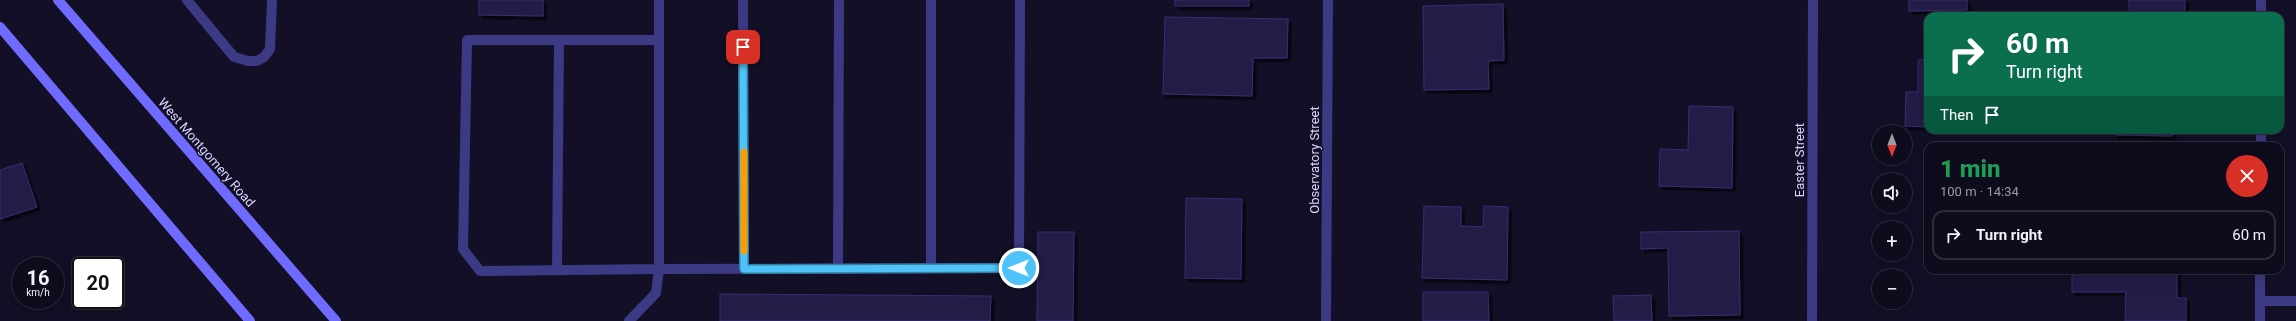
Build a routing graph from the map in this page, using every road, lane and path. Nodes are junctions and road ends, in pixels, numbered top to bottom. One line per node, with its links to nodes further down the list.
1 (58, 0): 25 (main road, West Montgomery Road)
2 (187, 0): 3 (street)
3 (272, 0)
4 (659, 0): 15 (street)
5 (743, 0): 18 (street)
6 (839, 0): 19 (street)
7 (931, 0): 16 (street)
8 (1020, 0): 16 (street)
9 (1328, 0): 27 (street, Observatory Street)
10 (1813, 0): 28 (street, Easter Street)
11 (2262, 0): 12 (street)
12 (2261, 12)
13 (0, 27): 24 (main road)
14 (559, 40): 15 (street); 20 (street); 20 (street)
15 (659, 40): 17 (street)
16 (931, 268): 19 (street)
17 (659, 269): 18 (street); 20 (street); 26 (street)
18 (744, 269): 19 (street)
19 (838, 269)
20 (557, 270)
21 (2260, 274): 22 (street)
22 (2260, 301): 23 (street); 29 (street)
23 (2296, 301)
24 (250, 321)
25 (336, 321)
26 (629, 321)
27 (1326, 321)
28 (1812, 321)
29 (2260, 321)

